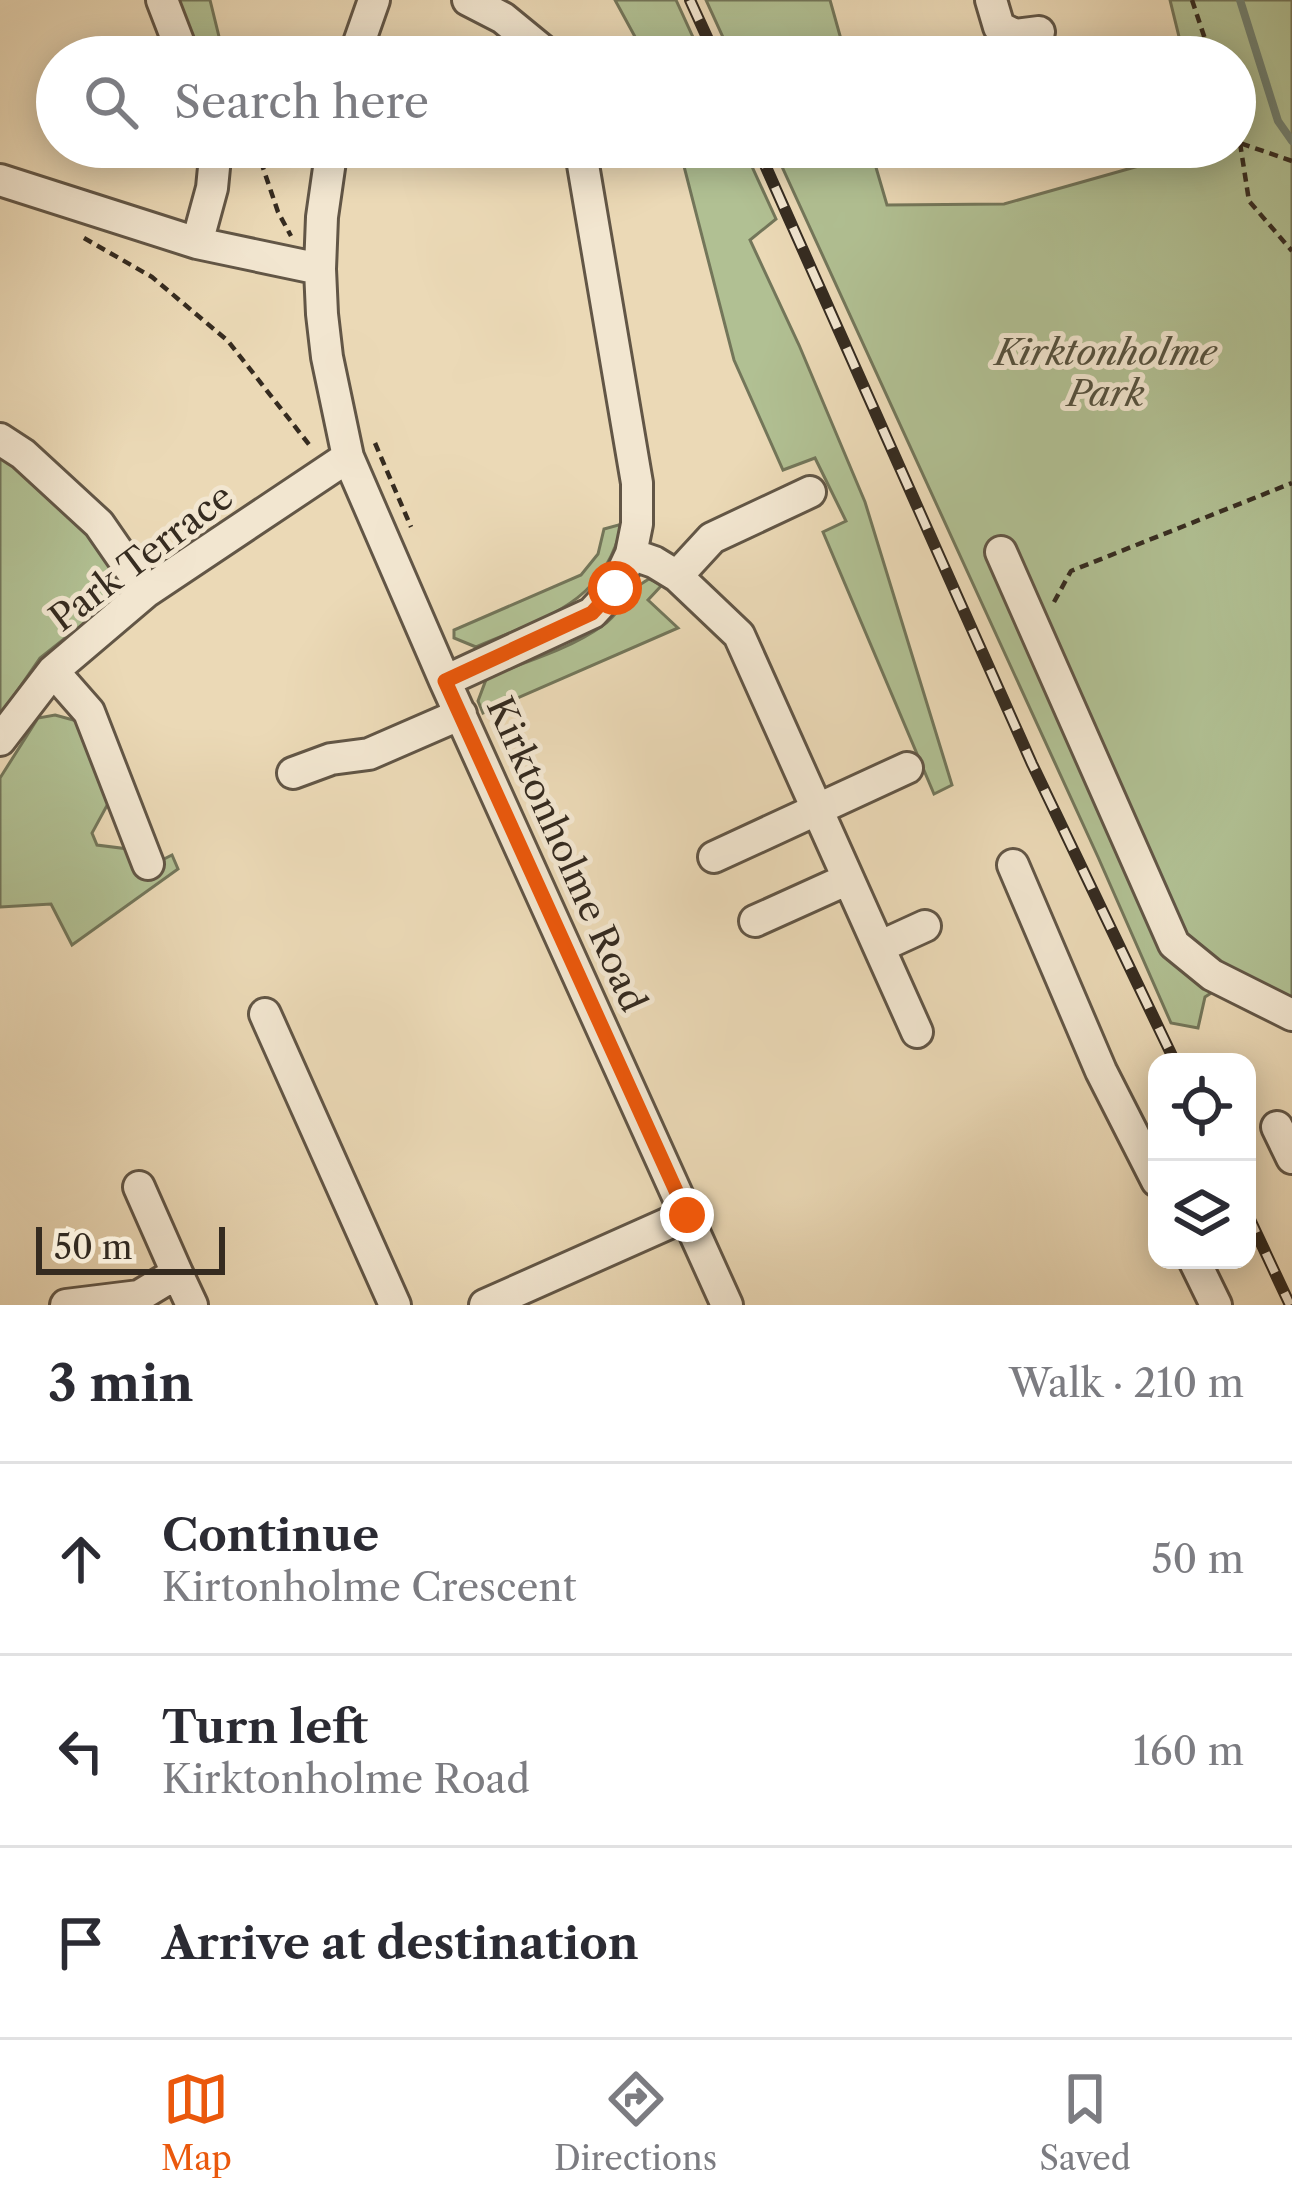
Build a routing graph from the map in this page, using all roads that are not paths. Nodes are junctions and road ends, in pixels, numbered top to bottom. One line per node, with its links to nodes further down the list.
1 (162, 0): 7 (street)
2 (374, 0): 8 (street)
3 (468, 0): 5 (street)
4 (991, 0): 6 (street)
5 (510, 9): 9 (street)
6 (1039, 32)
7 (176, 36)
8 (361, 36)
9 (531, 36)
10 (214, 168): 14 (street)
11 (329, 168): 15 (street, Kirktonholme Road)
12 (584, 168): 20 (street)
13 (0, 180): 14 (street)
14 (197, 243): 15 (street)
15 (313, 267): 17 (street, Kirktonholme Road)
16 (0, 439): 22 (street)
17 (338, 464): 22 (street, Park Terrace); 24 (street, Kirktonholme Road)
18 (810, 492): 21 (street)
19 (1001, 552): 38 (street)
20 (632, 554): 21 (street); 24 (street)
21 (677, 576): 29 (street)
22 (146, 592): 23 (street, Park Terrace)
23 (53, 671): 26 (street, Park Terrace); 31 (street)
24 (445, 681): 25 (street, Kirktonholme Road)
25 (461, 714): 28 (street); 44 (street, Kirktonholme Road)
26 (0, 740)
27 (907, 768): 29 (street)
28 (292, 773)
29 (817, 808): 30 (street); 33 (street)
30 (714, 856)
31 (148, 864)
32 (1013, 865): 42 (street)
33 (848, 880): 34 (street); 36 (street)
34 (754, 921)
35 (925, 926): 36 (street)
36 (879, 947): 39 (street)
37 (265, 1014): 49 (street)
38 (1292, 1016)
39 (916, 1032)
40 (1277, 1127): 41 (street)
41 (1292, 1158)
42 (1148, 1163)
43 (139, 1187): 46 (street)
44 (687, 1215): 50 (street); 51 (street, Kirktonholme Road)
45 (1198, 1269): 52 (street)
46 (177, 1273): 47 (street); 48 (street)
47 (66, 1305)
48 (192, 1305)
49 (395, 1305)
50 (485, 1305)
51 (727, 1305)
52 (1216, 1305)

